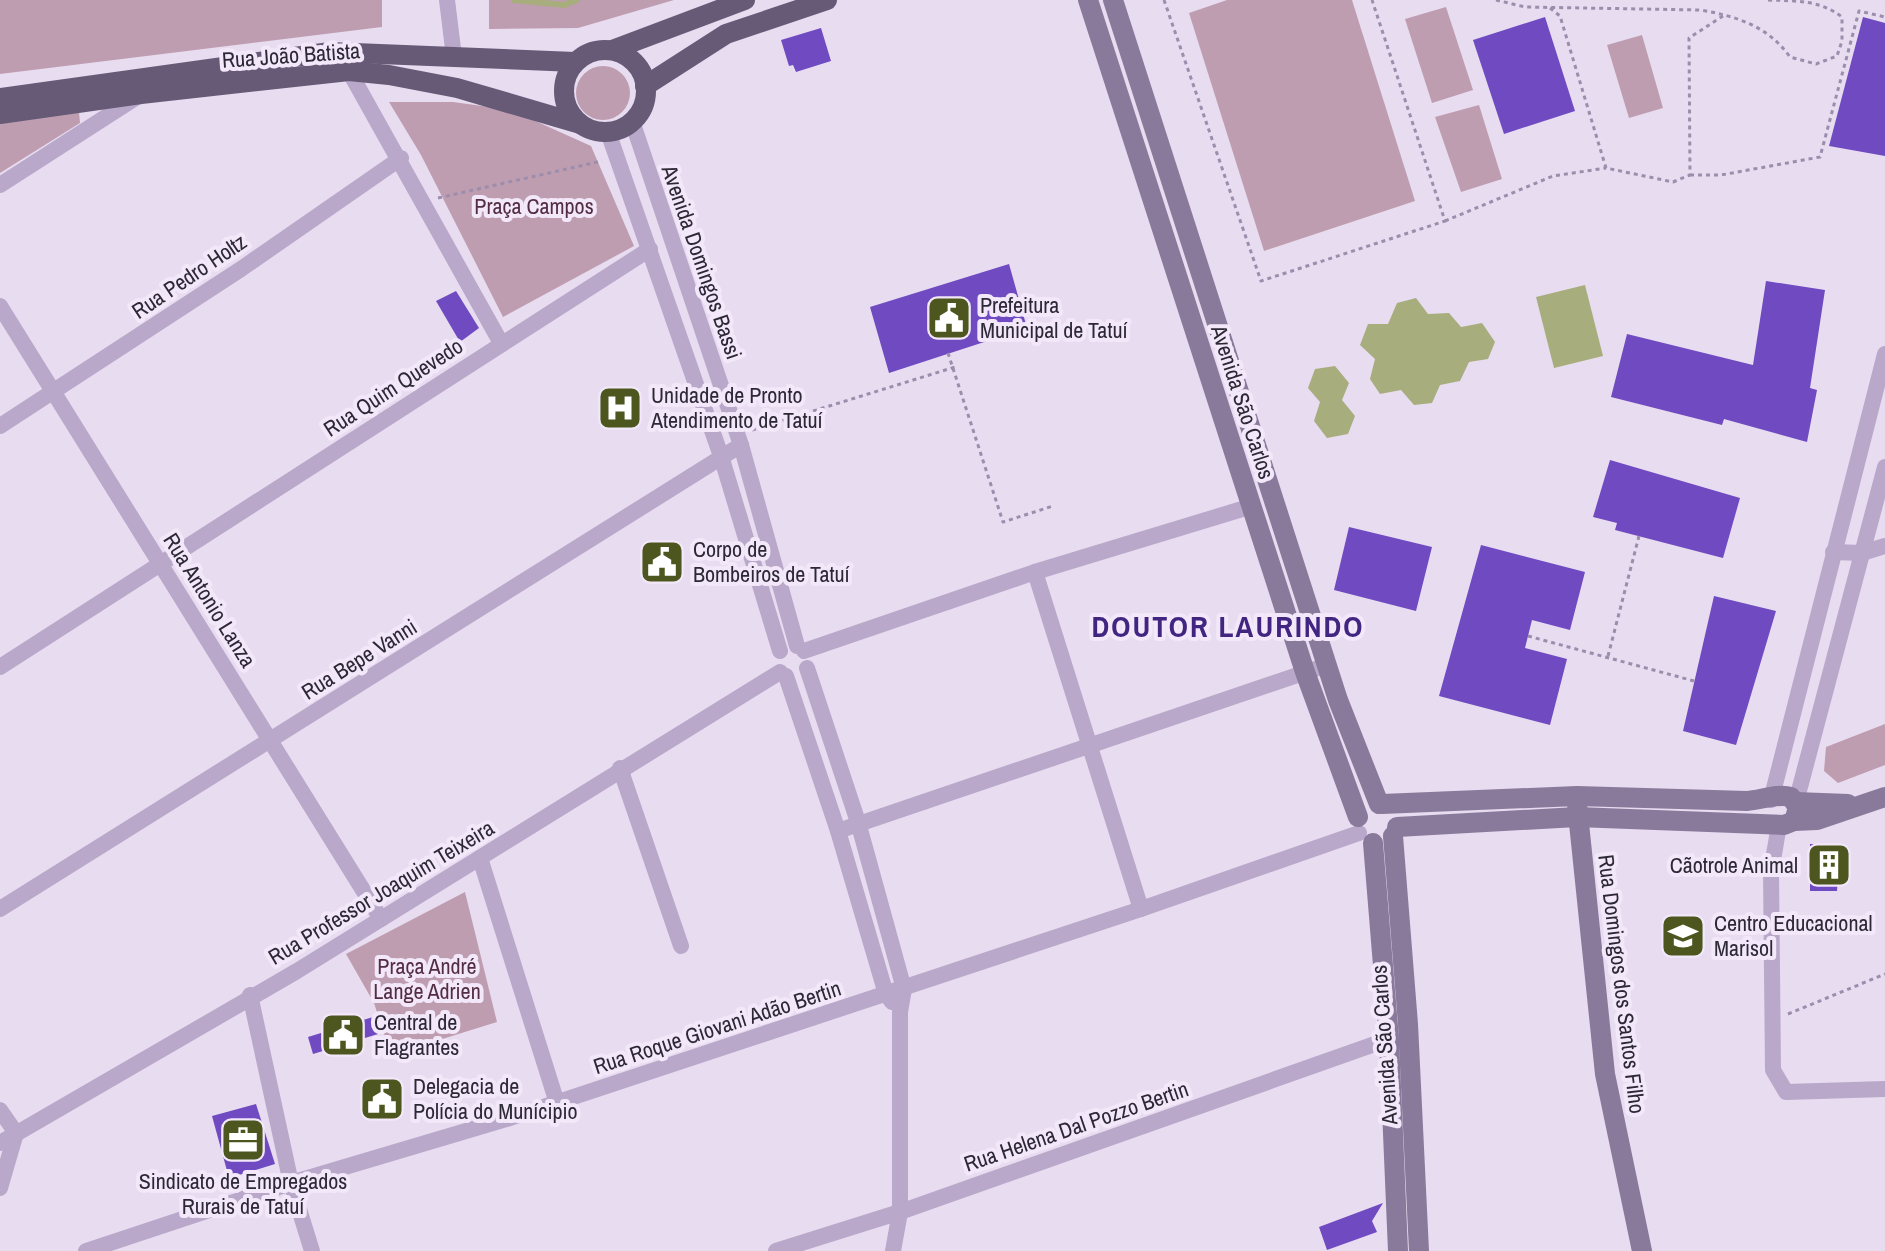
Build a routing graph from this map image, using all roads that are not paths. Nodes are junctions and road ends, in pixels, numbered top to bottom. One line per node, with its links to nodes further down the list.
1 (745, 0): 6 (main road)
2 (827, 0): 10 (main road)
3 (1088, 0): 30 (main road, Avenida São Carlos)
4 (1113, 0): 38 (main road, Avenida São Carlos)
5 (448, 9): 7 (street)
6 (612, 50): 8 (main road); 10 (main road)
7 (454, 57): 8 (main road); 12 (main road); 13 (main road)
8 (575, 62): 16 (main road)
9 (349, 71): 11 (main road, Rua João Batista); 12 (main road, Rua João Batista); 18 (street)
10 (645, 86): 15 (main road)
11 (141, 94): 14 (main road, Rua João Batista); 19 (street)
12 (483, 94): 16 (main road, Rua João Batista)
13 (0, 98)
14 (0, 114)
15 (632, 121): 17 (main road); 26 (street, Avenida Domingos Bassi)
16 (580, 124): 17 (main road)
17 (608, 132): 20 (street, Avenida Domingos Bassi)
18 (401, 158): 22 (street); 24 (street, Rua Pedro Holtz)
19 (0, 185)
20 (650, 249): 22 (street, Rua Quim Quevedo); 27 (street, Avenida Domingos Bassi)
21 (0, 306): 24 (street, Rua Antonio Lanza)
22 (501, 343): 35 (street, Rua Quim Quevedo)
23 (1884, 358): 29 (street)
24 (54, 392): 25 (street, Rua Pedro Holtz); 35 (street, Rua Antonio Lanza)
25 (0, 426)
26 (739, 440): 27 (street, Rua Bepe Vanni); 37 (street, Avenida Domingos Bassi)
27 (721, 456): 37 (street, Avenida Domingos Bassi); 42 (street, Rua Bepe Vanni)
28 (1885, 467): 31 (street)
29 (1846, 502): 31 (street); 33 (street)
30 (1252, 506): 36 (street); 40 (main road, Avenida São Carlos)
31 (1874, 507): 34 (street)
32 (1885, 546): 34 (street)
33 (1833, 552): 34 (street); 47 (street)
34 (1862, 553): 50 (street)
35 (162, 565): 39 (street, Rua Quim Quevedo); 42 (street, Rua Antonio Lanza)
36 (1035, 572): 37 (street); 43 (street)
37 (797, 654): 41 (street, Rua Professor Joaquim Teixeira); 41 (street); 51 (street, Avenida Domingos Bassi)
38 (1327, 665): 40 (street); 48 (main road, Avenida São Carlos)
39 (0, 667)
40 (1305, 672): 43 (street); 53 (main road, Avenida São Carlos)
41 (783, 674): 44 (street, Rua Professor Joaquim Teixeira); 52 (street)
42 (271, 741): 56 (street, Rua Bepe Vanni); 58 (street, Rua Antonio Lanza)
43 (1087, 744): 51 (street); 57 (street)
44 (620, 768): 55 (street, Rua Professor Joaquim Teixeira); 59 (street)
45 (1577, 796): 47 (main road); 48 (main road); 49 (main road, Rua Domingos dos Santos Filho)
46 (1885, 797): 50 (main road)
47 (1771, 800): 50 (main road)
48 (1381, 804): 53 (main road); 54 (main road)
49 (1577, 817): 50 (main road); 54 (main road); 79 (main road, Rua Domingos dos Santos Filho)
50 (1786, 818): 65 (street)
51 (858, 822): 52 (street); 60 (street, Avenida Domingos Bassi)
52 (838, 831): 61 (street)
53 (1363, 831): 54 (main road); 57 (street, Rua Roque Giovani Adão Bertin); 64 (main road, Avenida São Carlos)
54 (1395, 831): 64 (main road, Avenida São Carlos)
55 (480, 858): 58 (street, Rua Professor Joaquim Teixeira); 66 (street)
56 (0, 909)
57 (1141, 909): 60 (street, Rua Roque Giovani Adão Bertin)
58 (381, 919): 62 (street, Rua Professor Joaquim Teixeira)
59 (681, 946)
60 (904, 989): 61 (street, Rua Roque Giovani Adão Bertin); 63 (street)
61 (886, 994): 63 (street); 66 (street, Rua Roque Giovani Adão Bertin)
62 (250, 995): 68 (street, Rua Professor Joaquim Teixeira); 70 (street)
63 (900, 1012): 72 (street)
64 (1399, 1041): 72 (street, Rua Helena Dal Pozzo Bertin); 77 (main road, Avenida São Carlos); 78 (main road, Avenida São Carlos)
65 (1885, 1089)
66 (557, 1103): 70 (street, Rua Roque Giovani Adão Bertin)
67 (0, 1110): 68 (street)
68 (16, 1133): 69 (street, Rua Professor Joaquim Teixeira); 71 (street)
69 (0, 1143)
70 (291, 1183): 73 (street, Rua Roque Giovani Adão Bertin); 74 (street)
71 (0, 1188)
72 (900, 1212): 75 (street, Rua Helena Dal Pozzo Bertin); 76 (street)
73 (86, 1251)
74 (312, 1251)
75 (776, 1251)
76 (893, 1251)
77 (1398, 1251)
78 (1419, 1251)
79 (1642, 1251)

